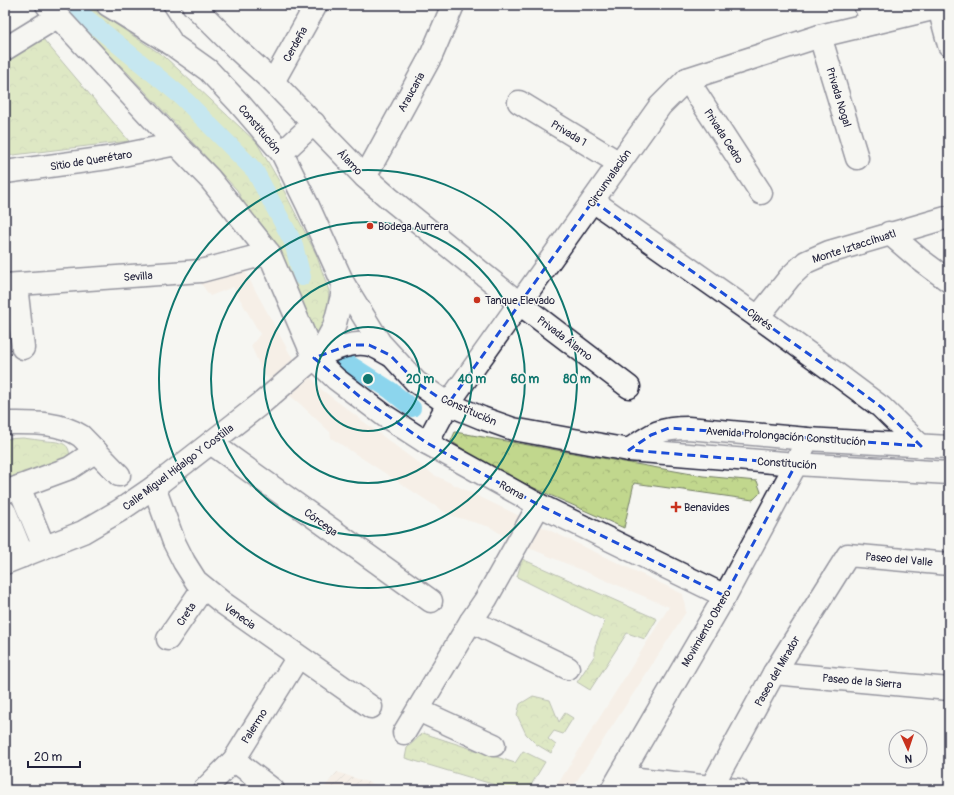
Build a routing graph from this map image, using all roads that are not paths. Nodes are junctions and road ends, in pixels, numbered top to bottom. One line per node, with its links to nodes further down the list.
1 (108, 5): 7 (street, Constitución)
2 (193, 5): 13 (street, Álamo)
3 (316, 5): 13 (street, Cerdeña)
4 (452, 5): 21 (street, Araucaria)
5 (944, 7): 8 (street, Circunvalación); 10 (street)
6 (52, 11): 11 (street); 16 (street)
7 (148, 11): 17 (street, Constitución)
8 (869, 14): 9 (street, Circunvalación)
9 (820, 36): 12 (street, Circunvalación); 18 (street, Privada Nogal)
10 (949, 45)
11 (5, 49)
12 (687, 79): 19 (street, Circunvalación); 22 (street, Privada Cedro)
13 (273, 82): 15 (street, Álamo)
14 (519, 102): 19 (street, Privada 1)
15 (314, 123): 17 (street); 21 (street, Álamo)
16 (176, 144): 20 (street, Sitio de Querétaro); 26 (street)
17 (282, 153): 28 (street, Constitución)
18 (857, 158)
19 (619, 163): 23 (street, Circunvalación)
20 (5, 172)
21 (364, 177): 30 (street, Álamo)
22 (761, 193)
23 (593, 201): 30 (street, Circunvalación); 31 (street, Ciprés)
24 (949, 217): 25 (street, Monte Iztaccíhuatl)
25 (889, 234): 27 (street); 31 (street, Monte Iztaccíhuatl)
26 (269, 253): 29 (street, Sevilla); 34 (street)
27 (949, 281)
28 (343, 283): 33 (street, Constitución); 34 (street)
29 (11, 285): 32 (street)
30 (520, 304): 35 (street, Privada Álamo); 36 (street, Circunvalación)
31 (758, 317): 41 (street, Ciprés)
32 (23, 348)
33 (390, 356): 34 (street); 36 (street, Constitución)
34 (314, 358): 39 (street, Calle Miguel Hidalgo Y Costilla); 40 (street, Roma)
35 (629, 387)
36 (448, 404): 40 (street, Circunvalación); 43 (street, Constitución)
37 (5, 423): 44 (street)
38 (807, 439): 41 (street, Avenida Prolongación Constitución); 43 (street, Avenida Prolongación Constitución); 45 (street, Movimiento Obrero)
39 (211, 443): 48 (street, Calle Miguel Hidalgo Y Costilla); 58 (street, Córcega)
40 (427, 443): 50 (street, Roma)
41 (921, 446): 42 (street, Avenida Prolongación Constitución)
42 (949, 447)
43 (629, 450): 45 (street, Constitución)
44 (96, 451): 47 (street); 49 (street)
45 (796, 464): 46 (street, Constitución); 57 (street, Movimiento Obrero)
46 (949, 473)
47 (119, 475)
48 (154, 487): 52 (street, Calle Miguel Hidalgo Y Costilla); 56 (street, Venecia)
49 (12, 490): 52 (street)
50 (539, 505): 57 (street, Roma); 59 (street)
51 (5, 512): 54 (street)
52 (44, 548): 54 (street, Calle Miguel Hidalgo Y Costilla)
53 (848, 555): 55 (street, Paseo del Valle); 63 (street, Paseo del Mirador)
54 (14, 560)
55 (949, 564)
56 (203, 588): 60 (street, Creta); 61 (street, Venecia)
57 (725, 596): 70 (street, Movimiento Obrero)
58 (431, 601)
59 (471, 621): 62 (street); 66 (street)
60 (168, 639)
61 (298, 657): 65 (street, Venecia); 69 (street, Palermo)
62 (568, 668)
63 (774, 673): 64 (street, Paseo de la Sierra); 71 (street, Paseo del Mirador)
64 (949, 688)
65 (370, 707)
66 (418, 710): 67 (street); 68 (street)
67 (404, 733)
68 (494, 745)
69 (234, 760): 72 (street, Palermo); 73 (street)
70 (616, 784): 71 (street)
71 (713, 788): 74 (street)
72 (204, 790)
73 (273, 790)
74 (738, 790)

